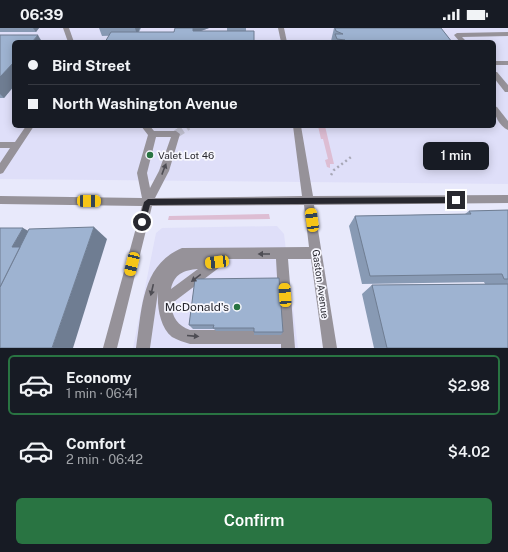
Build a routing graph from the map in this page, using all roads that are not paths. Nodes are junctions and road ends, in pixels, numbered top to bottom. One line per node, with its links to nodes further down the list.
1 (66, 28): 4 (street)
2 (281, 28): 5 (street)
3 (508, 34): 6 (street)
4 (70, 40)
5 (284, 40)
6 (462, 40)
7 (508, 63): 8 (street)
8 (496, 64)
9 (496, 76): 10 (street)
10 (508, 90)
11 (496, 112): 12 (street)
12 (508, 127)
13 (29, 128): 18 (street)
14 (147, 128): 16 (street)
15 (297, 128): 22 (street, Gaston Avenue)
16 (152, 134): 23 (street); 23 (street, one-way to 16)
17 (0, 145): 18 (street)
18 (17, 145): 19 (street)
19 (0, 170)
20 (0, 200): 23 (street)
21 (508, 200): 22 (street)
22 (309, 201): 23 (street); 25 (street, Gaston Avenue)
23 (148, 202): 29 (street)
24 (282, 254): 25 (street); 26 (street, one-way to 26); 28 (street)
25 (317, 254): 31 (street, Gaston Avenue)
26 (222, 258): 27 (street, one-way to 27); 27 (street); 30 (street, one-way to 30)
27 (165, 302): 28 (street, one-way to 28)
28 (288, 342)
29 (110, 348)
30 (142, 348)
31 (330, 348)

